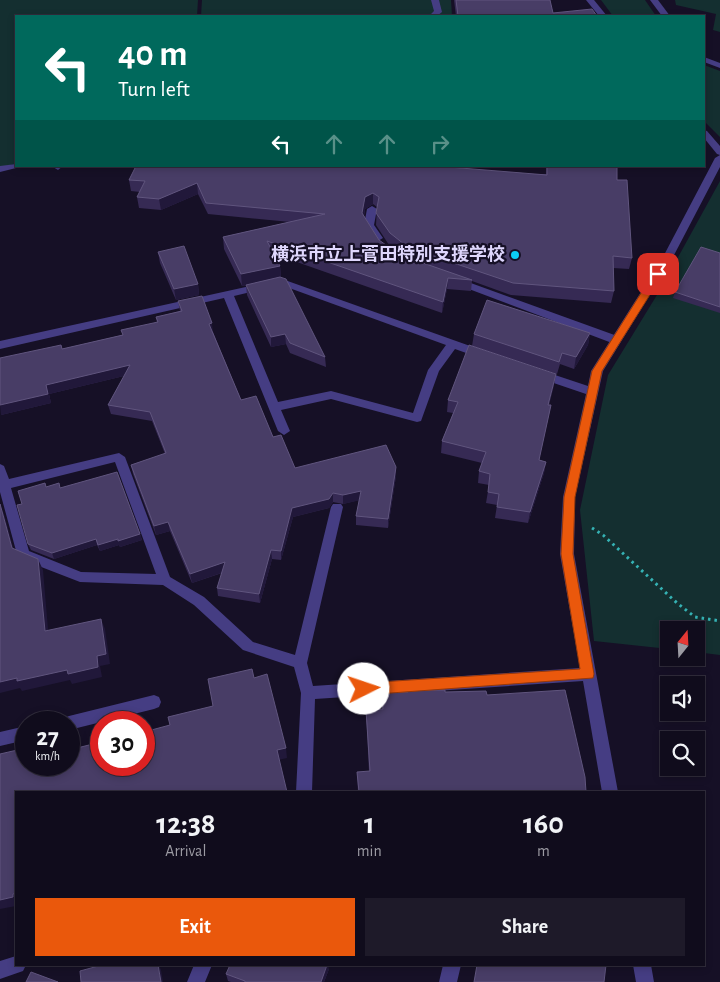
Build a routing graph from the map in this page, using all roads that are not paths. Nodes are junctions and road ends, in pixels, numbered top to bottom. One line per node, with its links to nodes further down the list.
1 (435, 0): 4 (street)
2 (590, 0): 5 (street)
3 (654, 0): 6 (street)
4 (434, 15)
5 (602, 15)
6 (665, 15)
7 (705, 59): 8 (street)
8 (720, 66)
9 (705, 134): 10 (street)
10 (720, 152)
11 (720, 158): 18 (street)
12 (15, 167): 13 (street)
13 (0, 169)
14 (372, 209): 15 (street)
15 (384, 248)
16 (450, 279): 18 (street)
17 (228, 294): 19 (street); 20 (street); 24 (street)
18 (616, 340): 23 (street)
19 (0, 345)
20 (452, 345): 21 (street); 24 (street)
21 (490, 358)
22 (527, 370): 23 (street)
23 (592, 392): 31 (street)
24 (276, 407): 25 (street)
25 (284, 431)
26 (0, 469): 27 (street)
27 (4, 485): 29 (street); 29 (street)
28 (337, 508): 30 (street)
29 (164, 580): 30 (street)
30 (300, 664): 32 (street)
31 (588, 674): 32 (street); 38 (street)
32 (308, 692): 37 (street)
33 (154, 702): 34 (street)
34 (80, 719)
35 (15, 736): 36 (street)
36 (0, 739)
37 (304, 791)
38 (610, 791)
39 (15, 966): 43 (street)
40 (203, 966): 44 (street)
41 (452, 966): 45 (street)
42 (642, 966): 46 (street)
43 (0, 970)
44 (196, 982)
45 (448, 982)
46 (645, 982)

